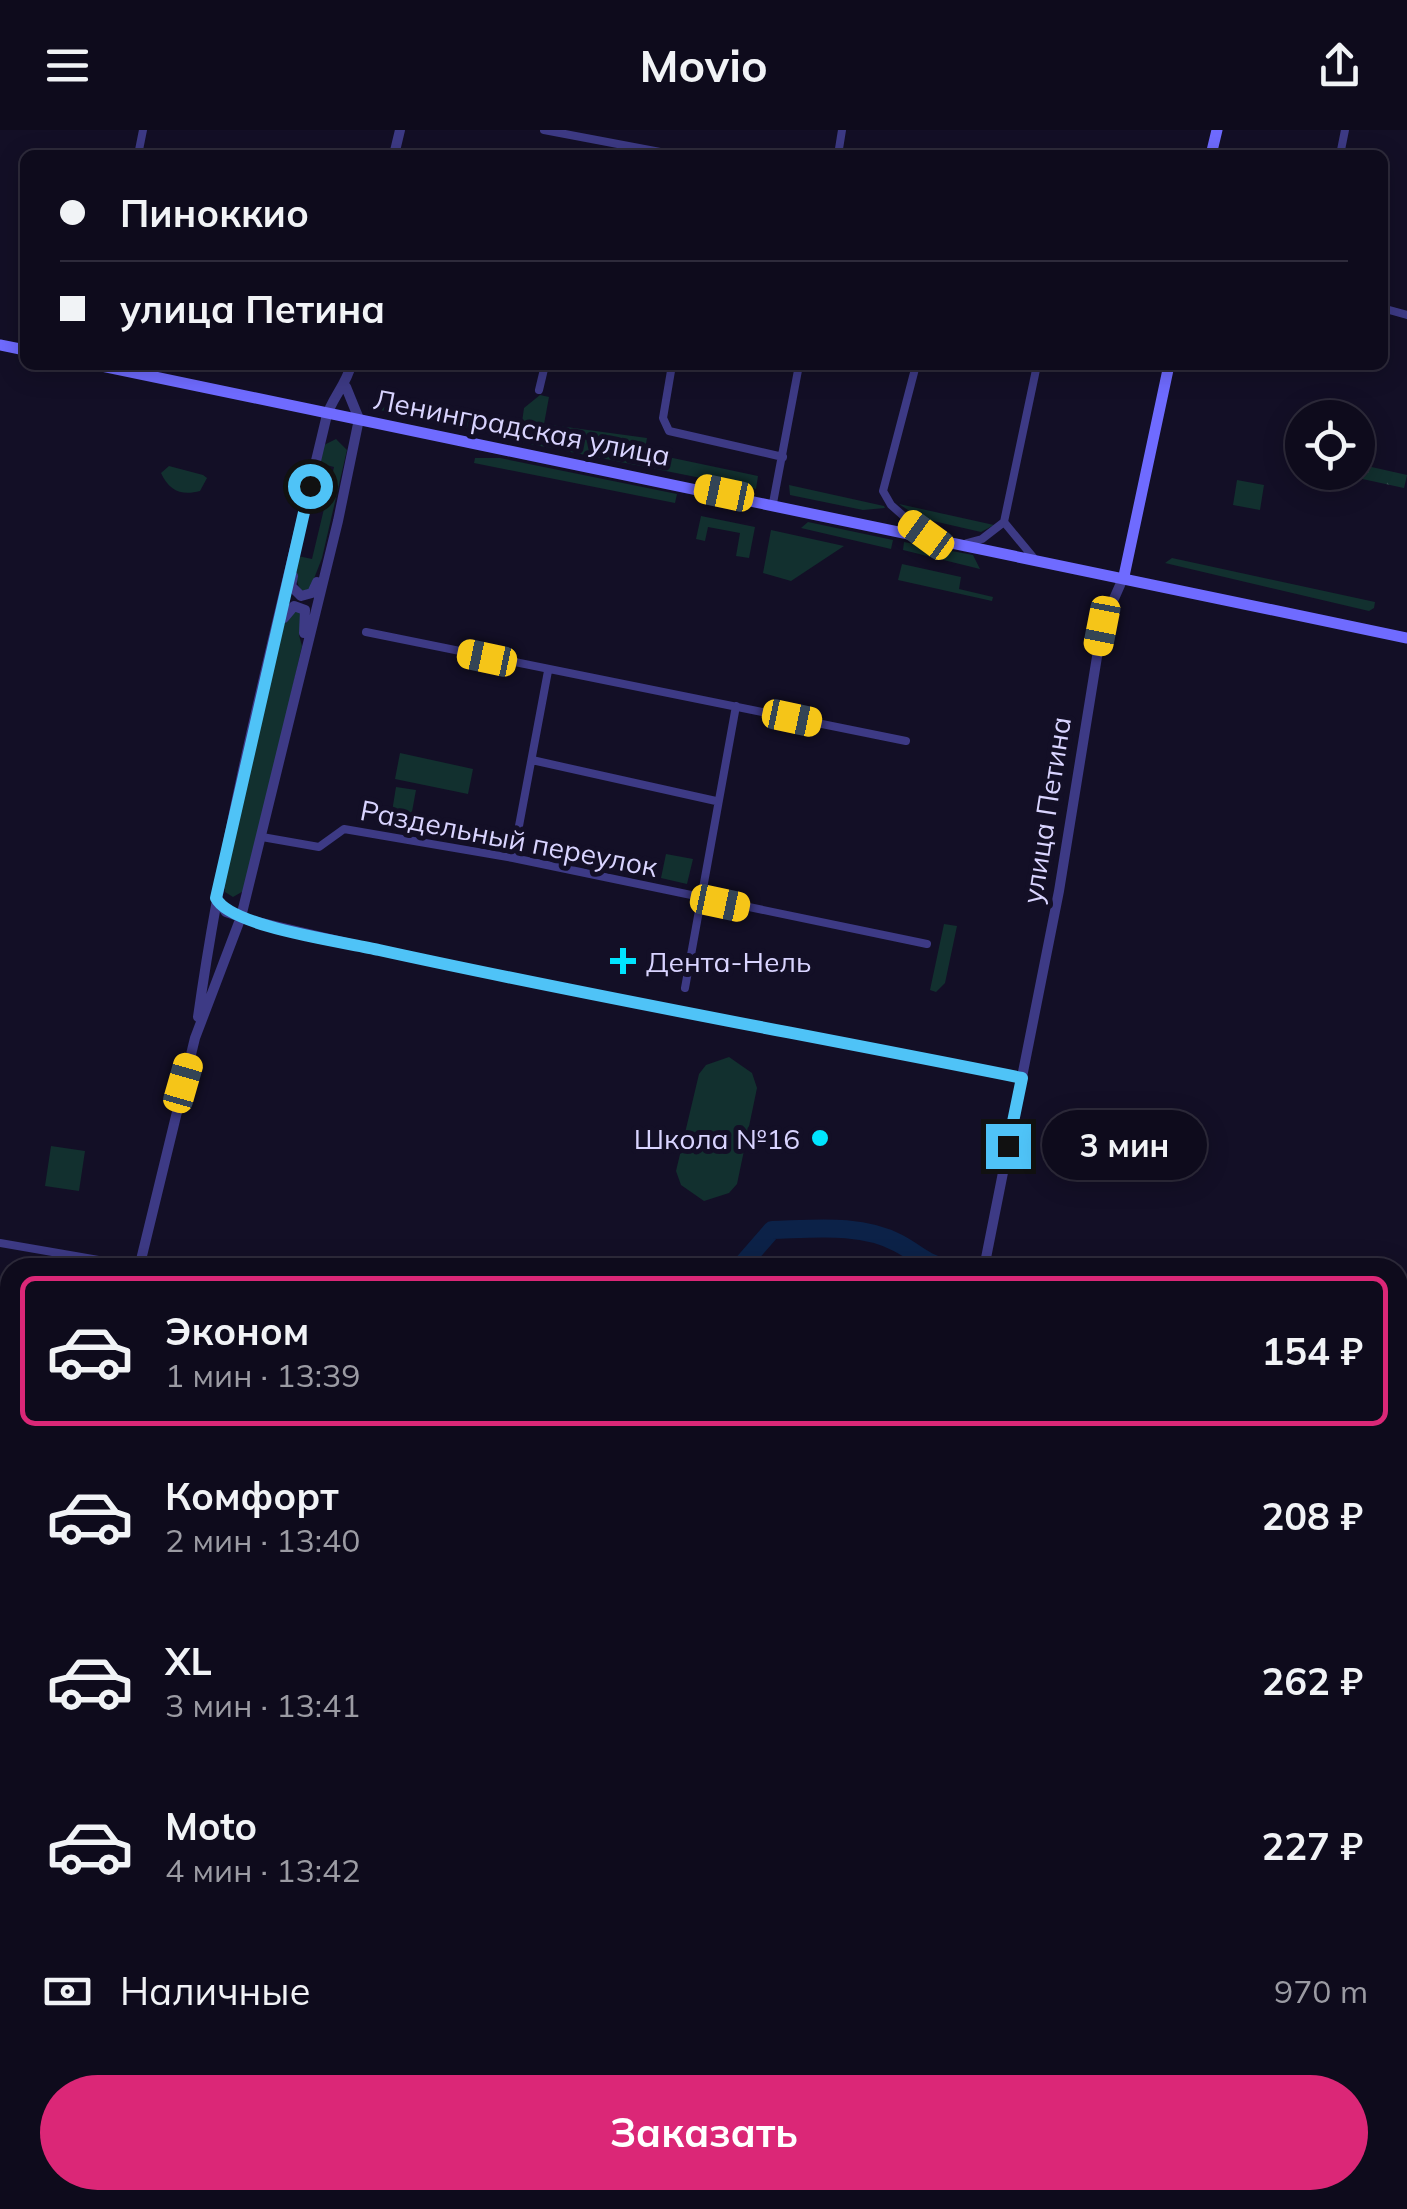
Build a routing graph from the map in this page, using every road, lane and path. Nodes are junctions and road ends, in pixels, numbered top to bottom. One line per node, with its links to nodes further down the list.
1 (544, 130): 2 (street)
2 (650, 150)
3 (121, 370): 13 (main road, Ленинградская улица)
4 (350, 370): 11 (street)
5 (544, 370): 12 (street)
6 (671, 370): 15 (street)
7 (797, 370): 15 (street)
8 (915, 370): 18 (street)
9 (1036, 370): 17 (street)
10 (1168, 370): 23 (main road, улица Петина)
11 (346, 386): 13 (street); 14 (street)
12 (540, 390)
13 (327, 413): 14 (main road, Ленинградская улица); 22 (street)
14 (359, 419): 16 (main road, Ленинградская улица); 21 (street)
15 (783, 457): 16 (street)
16 (774, 503): 18 (main road, Ленинградская улица)
17 (1004, 522): 19 (street); 20 (street)
18 (926, 535): 19 (main road, Ленинградская улица)
19 (967, 543): 20 (main road, Ленинградская улица)
20 (1034, 557): 23 (main road, Ленинградская улица)
21 (327, 565): 22 (street); 27 (street)
22 (291, 566): 26 (street)
23 (1124, 576): 25 (main road, Ленинградская улица); 41 (street, улица Петина)
24 (366, 632): 28 (street)
25 (1407, 638)
26 (275, 640): 27 (street); 35 (street)
27 (308, 643): 33 (street)
28 (548, 671): 29 (street); 31 (street)
29 (736, 706): 30 (street); 32 (street)
30 (906, 741)
31 (532, 760): 32 (street); 34 (street)
32 (716, 801): 36 (street)
33 (262, 837): 34 (street, Раздельный переулок); 37 (street)
34 (513, 858): 36 (street, Раздельный переулок)
35 (216, 898): 37 (street); 40 (street)
36 (699, 898): 38 (street, Раздельный переулок); 39 (street)
37 (241, 917): 40 (street); 41 (street)
38 (928, 944)
39 (684, 988)
40 (195, 1038): 44 (street)
41 (1022, 1078): 45 (street, улица Петина)
42 (0, 1243): 43 (street)
43 (87, 1258)
44 (141, 1258)
45 (986, 1258)

